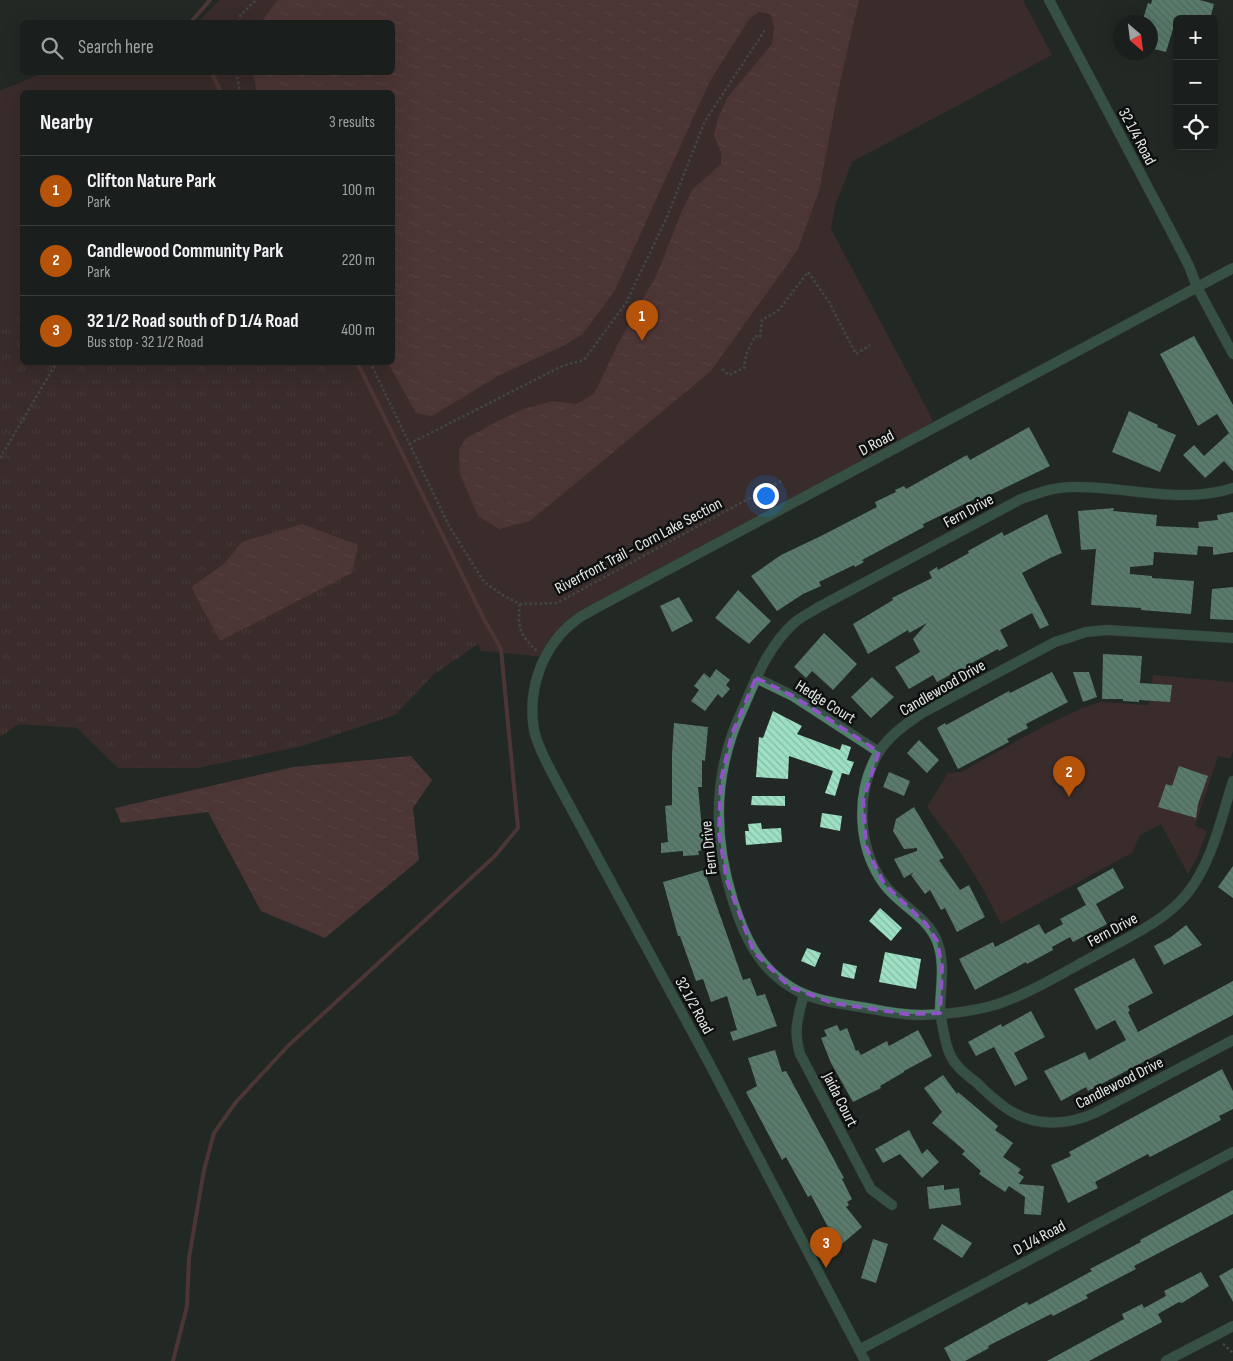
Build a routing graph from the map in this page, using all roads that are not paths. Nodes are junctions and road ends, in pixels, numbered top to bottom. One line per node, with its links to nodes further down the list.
1 (1049, 0): 3 (street, 32 1/4 Road)
2 (1233, 268): 3 (street, D Road)
3 (1197, 287): 4 (street, 32 1/4 Road); 7 (street, D Road)
4 (1233, 354)
5 (1233, 488): 8 (street, Fern Drive)
6 (1233, 638): 9 (street, Candlewood Drive)
7 (544, 657): 17 (street, 32 1/2 Road)
8 (756, 678): 9 (street, Hedge Court); 11 (street, Fern Drive)
9 (879, 752): 12 (street, Candlewood Drive)
10 (1233, 781): 12 (street, Fern Drive)
11 (804, 994): 12 (street, Fern Drive); 15 (street, Jaida Court)
12 (940, 1013): 13 (street, Candlewood Drive)
13 (1233, 1040)
14 (1233, 1152): 17 (street, D 1/4 Road)
15 (892, 1205)
16 (1233, 1326): 19 (street)
17 (860, 1350): 18 (street, 32 1/2 Road)
18 (865, 1361)
19 (1166, 1361)

